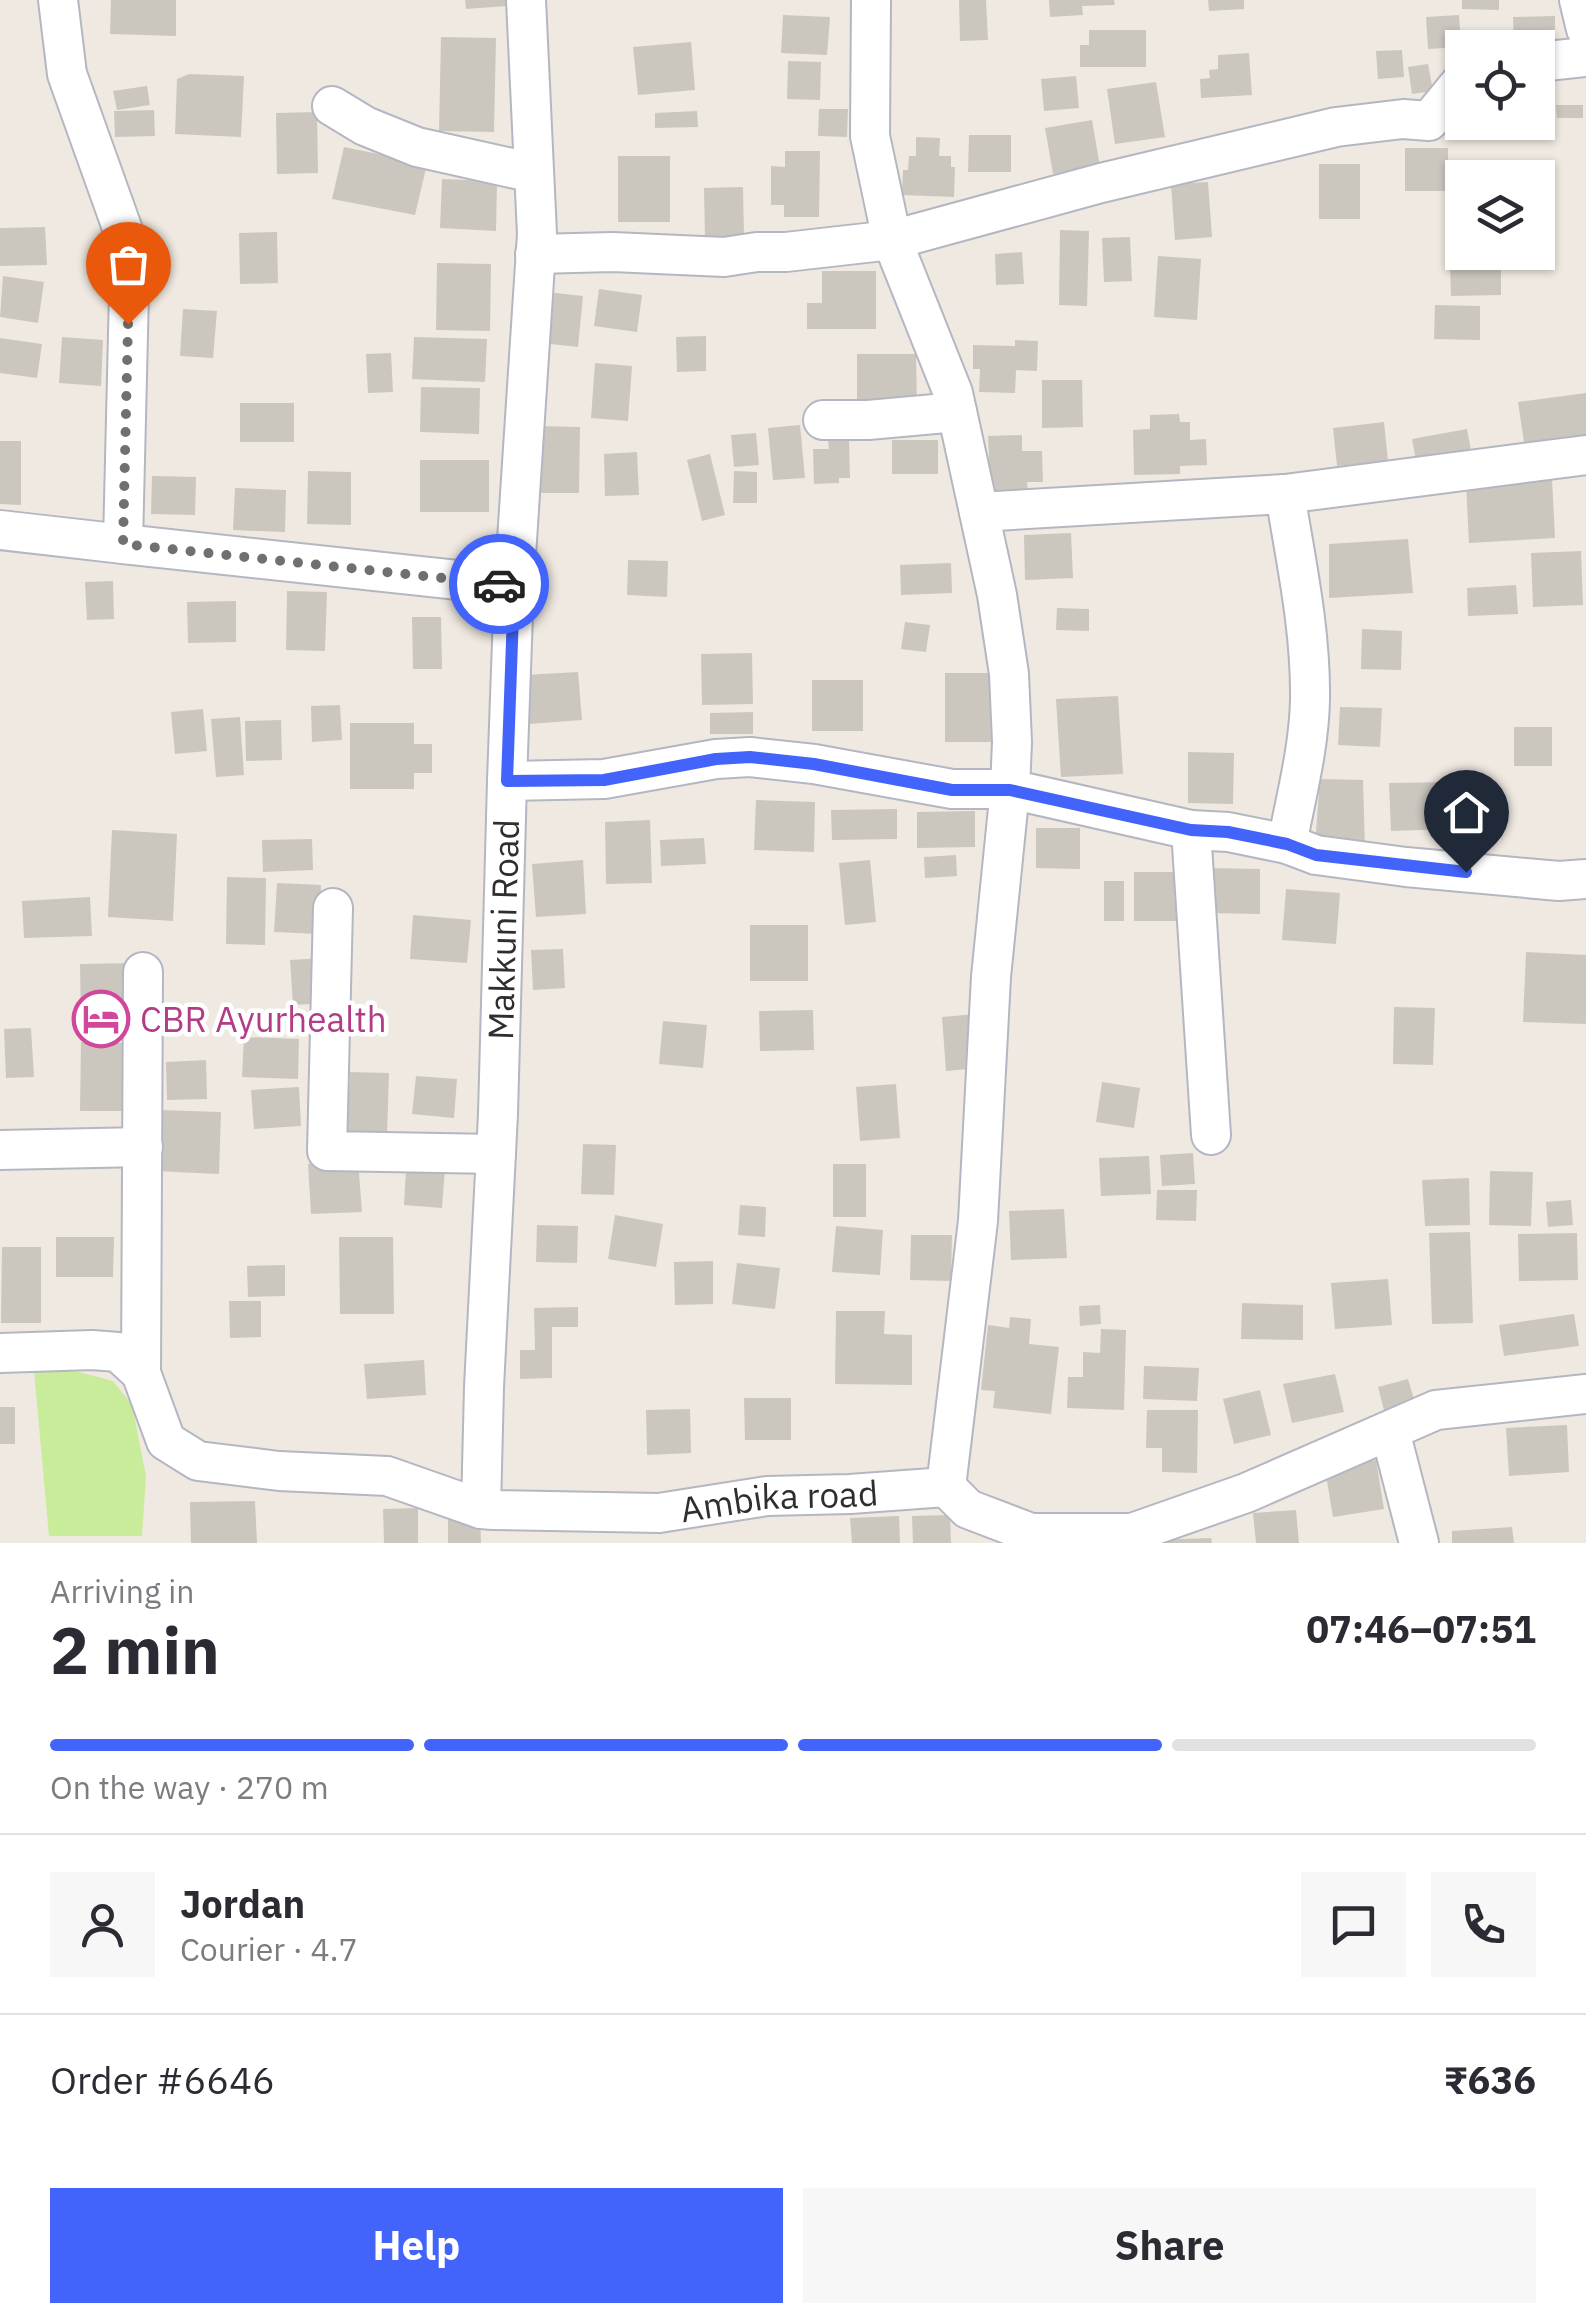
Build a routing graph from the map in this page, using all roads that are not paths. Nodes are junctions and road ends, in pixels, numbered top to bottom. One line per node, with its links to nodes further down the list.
1 (58, 0): 19 (street)
2 (526, 0): 10 (street)
3 (871, 0): 11 (street)
4 (1579, 0): 5 (street)
5 (1586, 30)
6 (1586, 57): 7 (street)
7 (1555, 60)
8 (1445, 102): 11 (street)
9 (332, 106): 10 (street)
10 (534, 173): 12 (street)
11 (892, 240): 12 (street); 13 (street)
12 (535, 254): 20 (street)
13 (957, 412): 14 (street); 17 (street)
14 (823, 420)
15 (1586, 455): 16 (street)
16 (1284, 494): 17 (street); 24 (street)
17 (979, 512): 22 (street)
18 (0, 530): 19 (street)
19 (123, 544): 20 (street)
20 (514, 586): 21 (street)
21 (507, 781): 22 (street, Makkuni Road); 31 (street, Makkuni Road)
22 (1010, 790): 23 (street, Makkuni Road); 36 (street)
23 (1191, 830): 24 (street, Makkuni Road); 28 (street)
24 (1287, 844): 25 (street, Makkuni Road)
25 (1586, 879)
26 (333, 908): 31 (street)
27 (142, 972): 29 (street)
28 (1211, 1136)
29 (142, 1147): 30 (street); 33 (street)
30 (0, 1150)
31 (496, 1154): 37 (street, Makkuni Road)
32 (0, 1352): 33 (street)
33 (141, 1373): 37 (street, Ambika road)
34 (1586, 1394): 35 (street, Ambika road)
35 (1390, 1430): 36 (street, Ambika road); 38 (street)
36 (961, 1513): 37 (street, Ambika road)
37 (490, 1521)
38 (1419, 1543)

